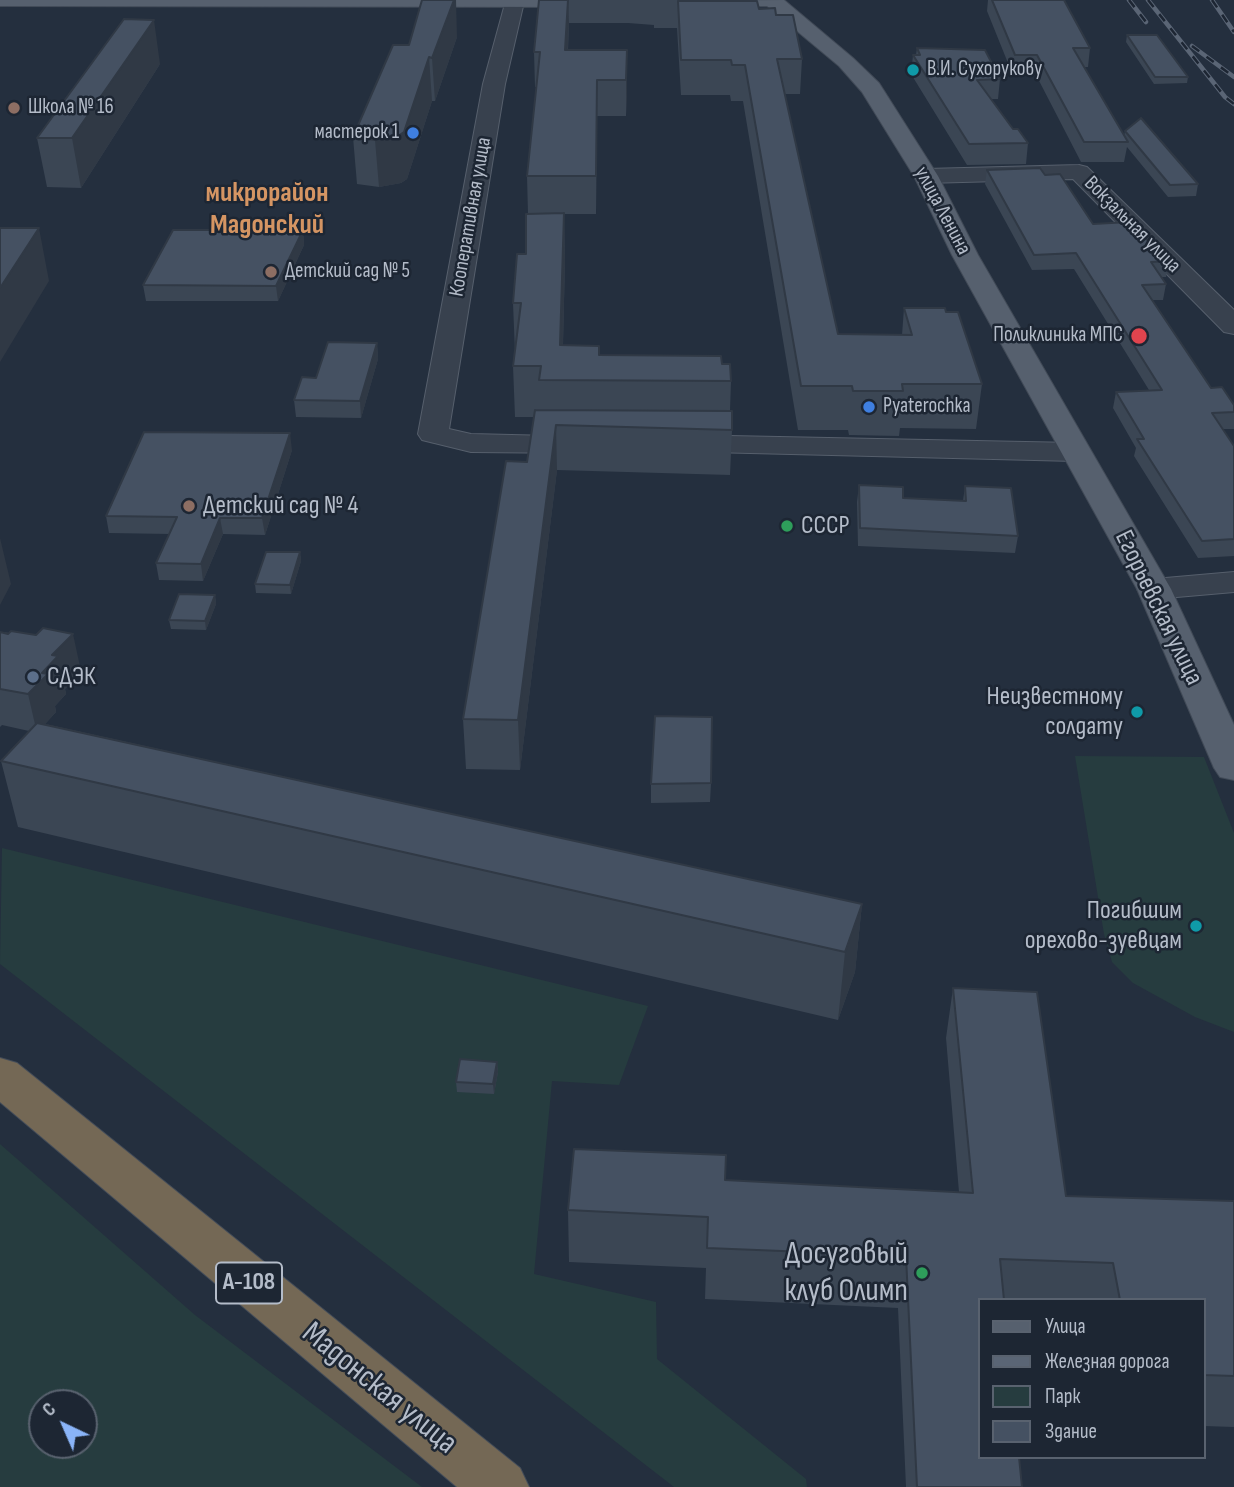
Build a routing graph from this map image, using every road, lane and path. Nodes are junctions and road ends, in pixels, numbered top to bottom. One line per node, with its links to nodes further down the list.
1 (16, 0): 3 (main road); 6 (main road)
2 (772, 0): 5 (main road); 7 (main road, улица Ленина)
3 (0, 1)
4 (608, 1): 6 (main road)
5 (635, 1)
6 (514, 2): 9 (street, Кооперативная улица)
7 (926, 176): 8 (street, Вокзальная улица); 11 (main road, улица Ленина)
8 (1234, 326)
9 (609, 444)
10 (650, 444): 11 (street)
11 (1075, 452): 13 (main road, Егорьевская улица)
12 (1234, 582): 13 (street)
13 (1154, 589): 14 (main road, Егорьевская улица)
14 (1234, 768)
15 (0, 1076): 16 (highway, Мадонская улица / А-108)
16 (499, 1487)

